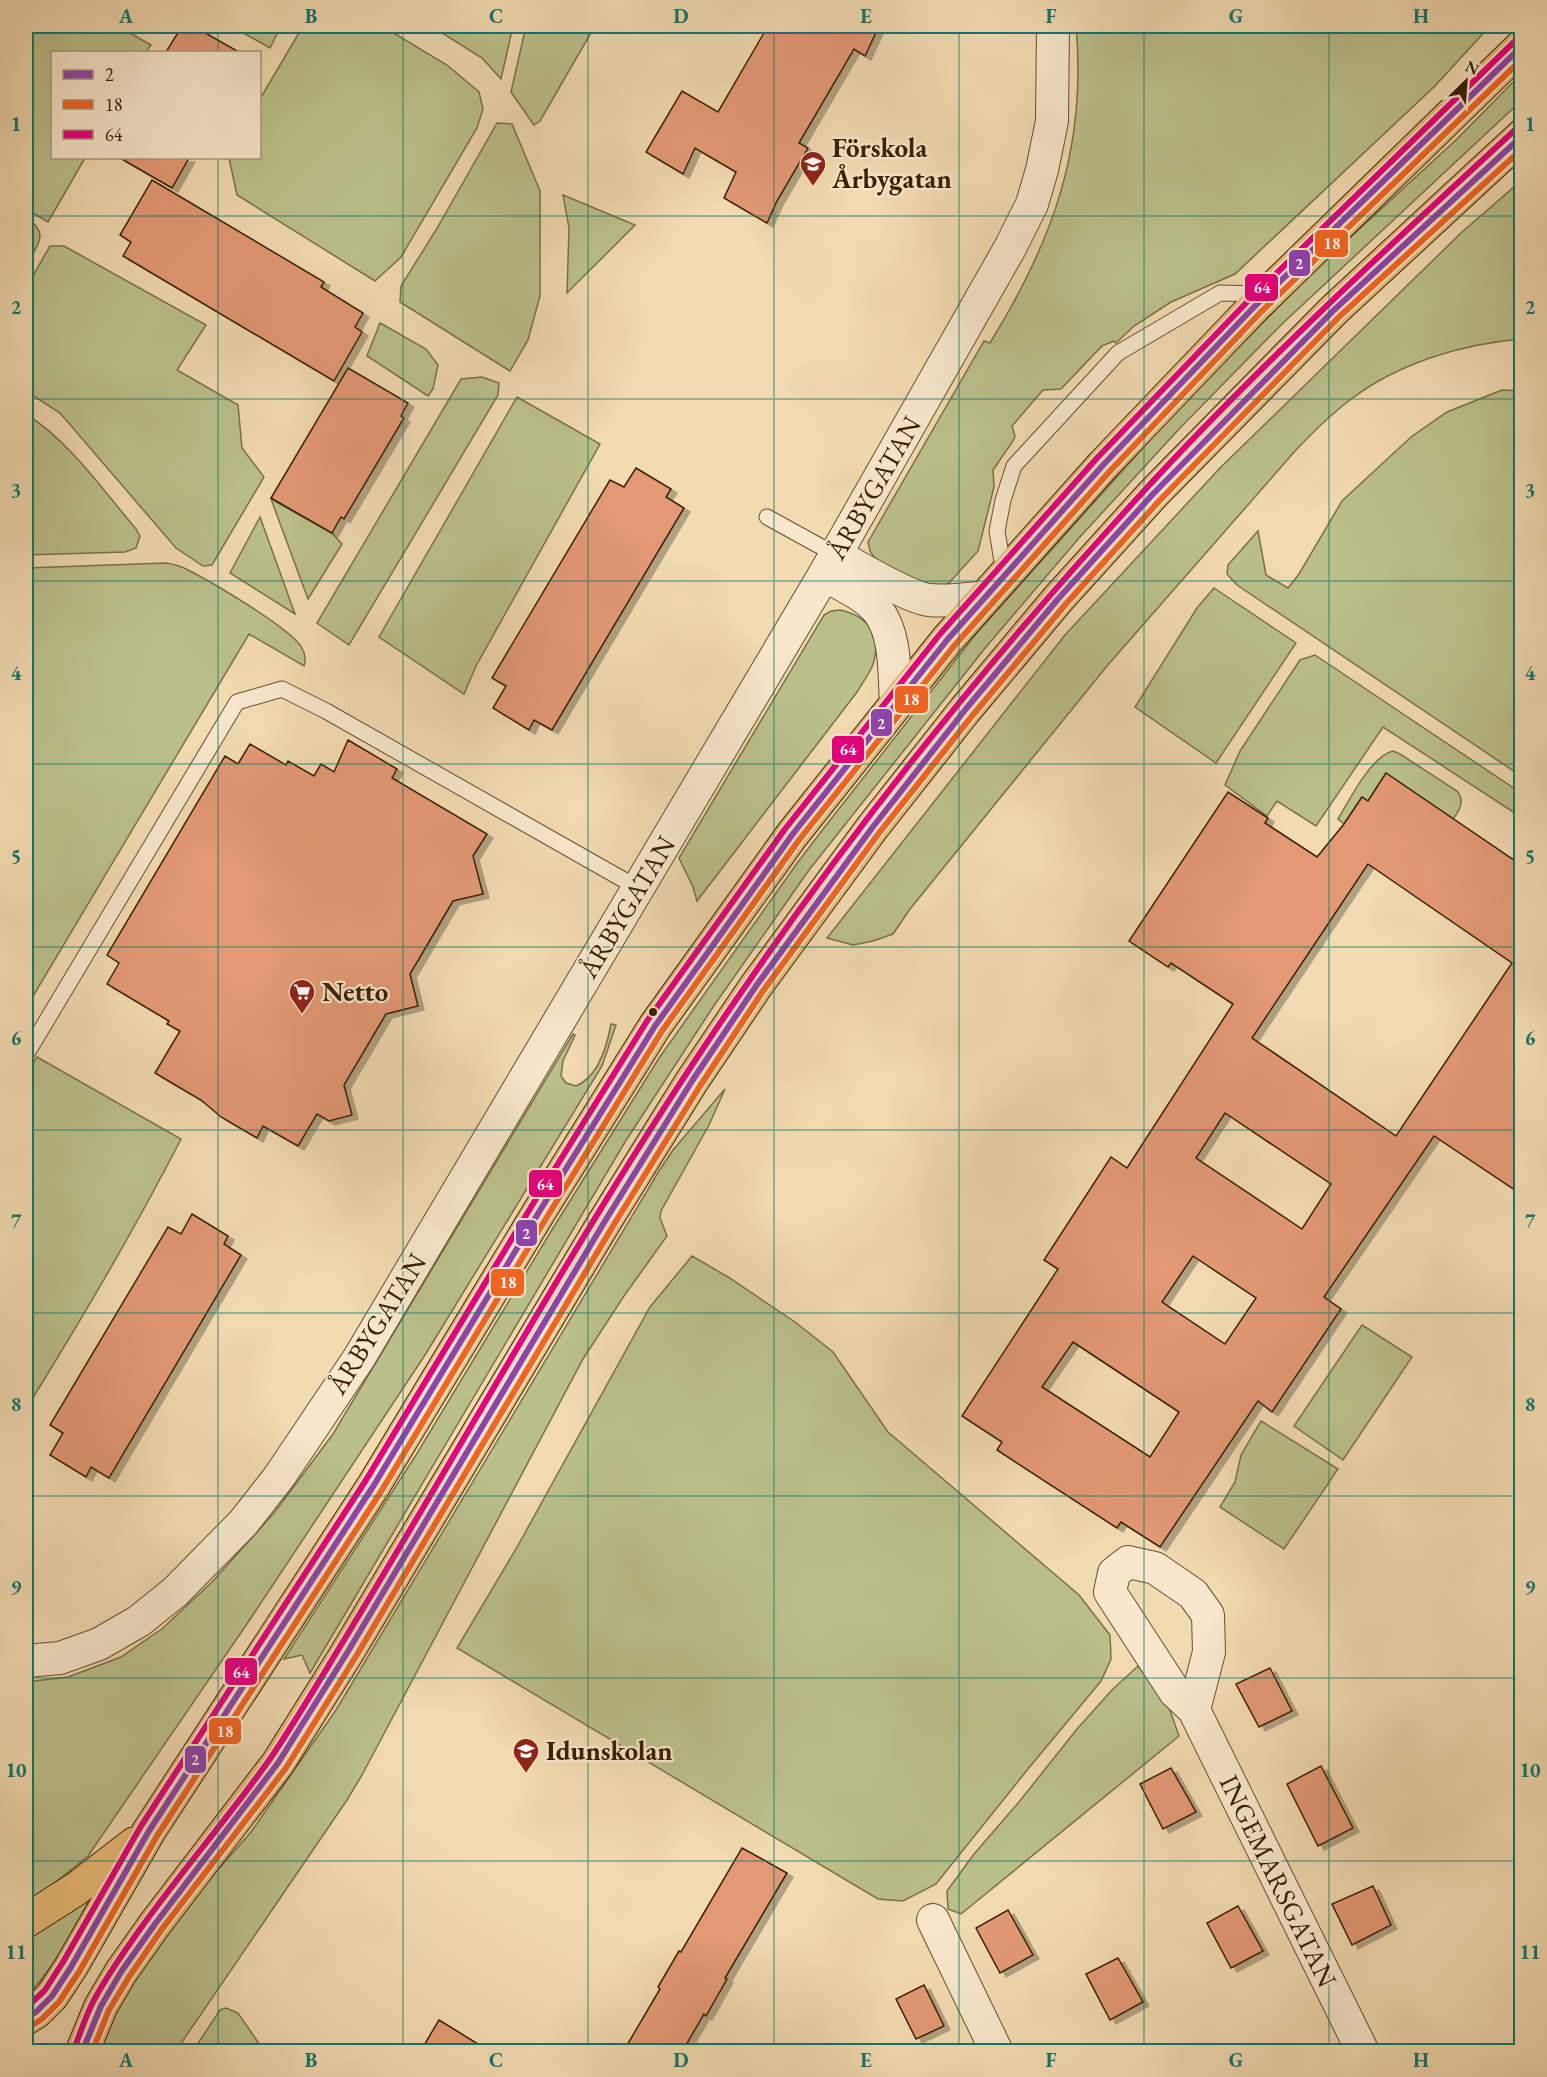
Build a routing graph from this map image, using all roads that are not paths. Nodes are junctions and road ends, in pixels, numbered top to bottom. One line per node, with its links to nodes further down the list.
1 (1053, 26): 6 (street, ÅRBYGATAN)
2 (1521, 46): 4 (main road)
3 (1521, 136): 17 (main road)
4 (1267, 294): 7 (main road); 7 (lane)
5 (767, 517): 6 (lane)
6 (830, 565): 7 (street); 8 (street); 9 (street, ÅRBYGATAN)
7 (995, 586): 8 (main road)
8 (896, 705): 13 (main road)
9 (638, 888): 10 (lane); 11 (street, ÅRBYGATAN)
10 (26, 1055)
11 (26, 1661)
12 (1194, 1710): 19 (street, INGEMARSGATAN)
13 (149, 1831): 15 (main road); 16 (main road)
14 (933, 1920): 18 (street)
15 (26, 1921)
16 (26, 2018)
17 (81, 2052)
18 (997, 2052)
19 (1363, 2052)

